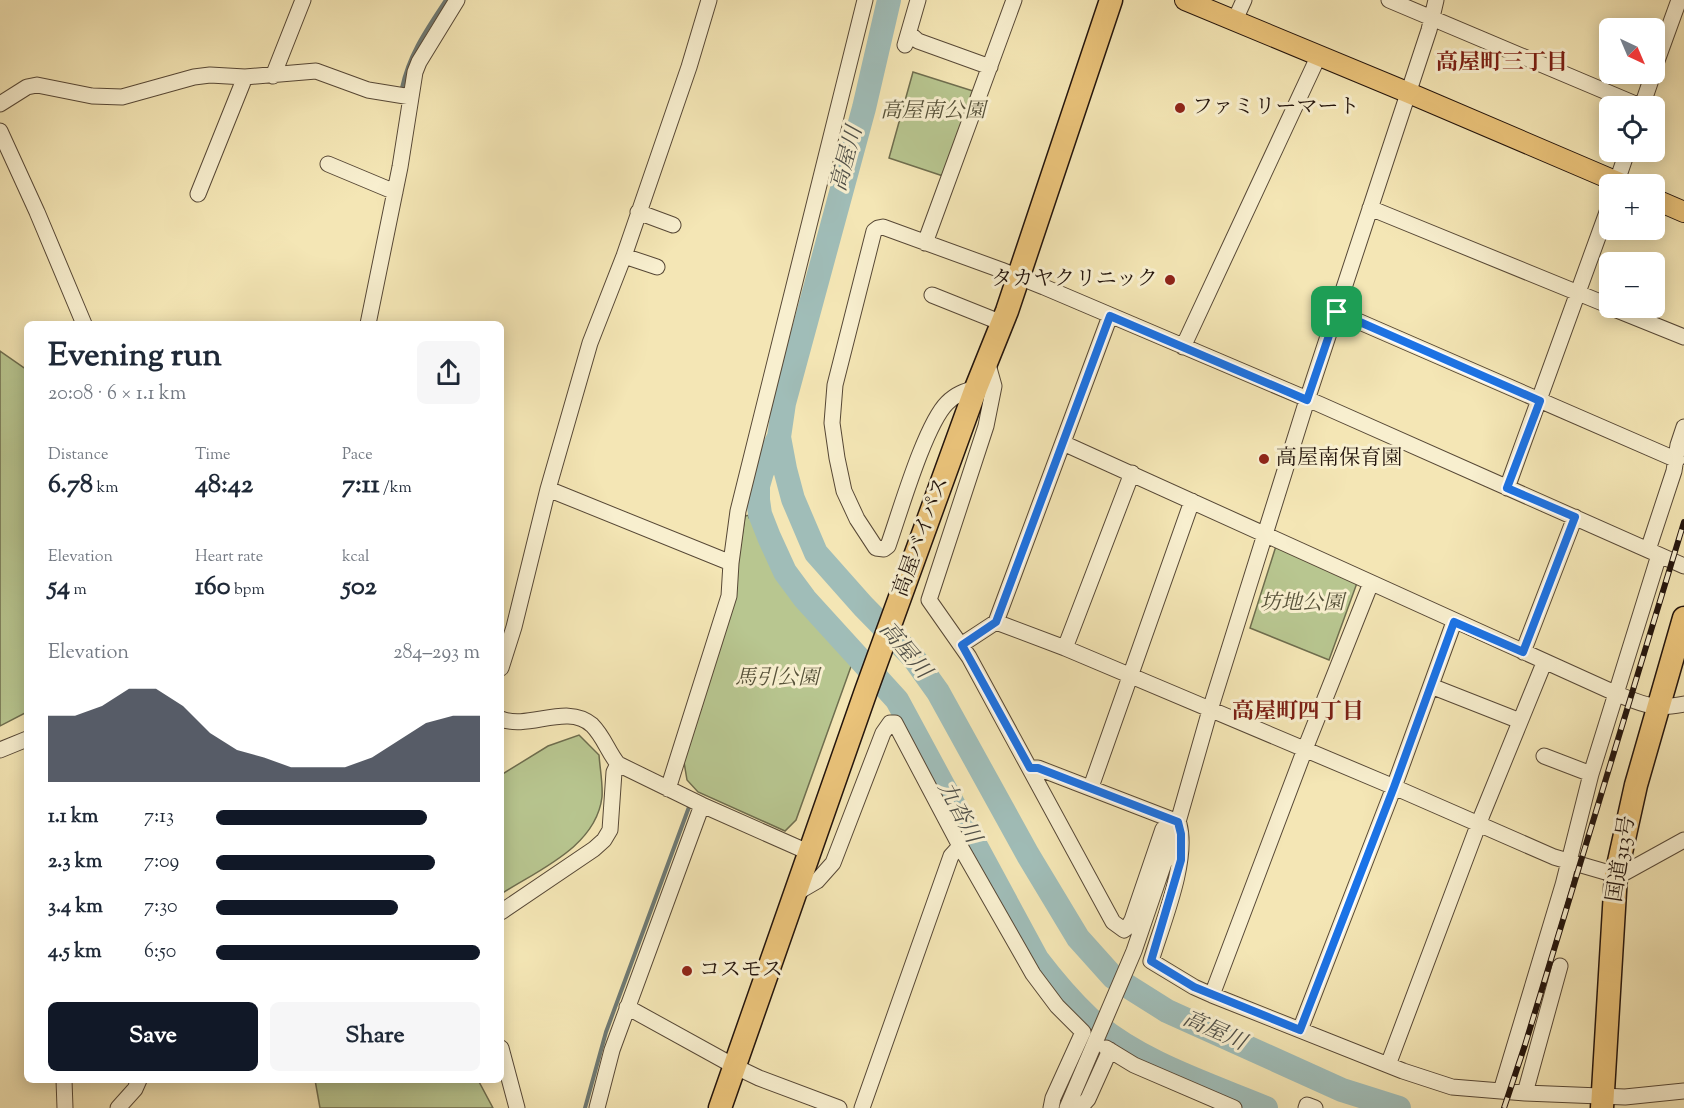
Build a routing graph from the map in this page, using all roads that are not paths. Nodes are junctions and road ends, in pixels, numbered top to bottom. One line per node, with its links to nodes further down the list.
1 (303, 0): 18 (street)
2 (457, 0): 22 (street)
3 (709, 0): 31 (street)
4 (865, 0): 64 (street)
5 (918, 0): 17 (street)
6 (1014, 0): 17 (street)
7 (1112, 0): 38 (highway, 高屋バイパス)
8 (1185, 0): 14 (main road)
9 (1244, 0): 14 (street)
10 (1389, 0): 13 (street)
11 (1436, 0): 13 (street)
12 (1679, 0): 15 (street)
13 (1432, 18): 20 (street); 21 (street)
14 (1236, 20): 16 (main road)
15 (1665, 40)
16 (1319, 55): 20 (main road); 49 (street)
17 (990, 67): 35 (street)
18 (273, 76): 19 (street); 22 (street)
19 (245, 77): 23 (street); 28 (street)
20 (1408, 93): 26 (main road); 30 (street)
21 (1617, 96)
22 (411, 97): 27 (street)
23 (0, 104)
24 (0, 131): 45 (street)
25 (328, 164): 27 (street)
26 (1599, 176)
27 (395, 192): 46 (street)
28 (198, 194)
29 (1665, 204): 32 (main road)
30 (1370, 208): 39 (street); 42 (street)
31 (638, 212): 33 (street); 36 (street)
32 (1684, 212)
33 (673, 225)
34 (1599, 235): 39 (street)
35 (925, 243): 38 (street); 51 (street)
36 (624, 256): 37 (street); 59 (street)
37 (657, 267)
38 (1018, 278): 43 (street); 47 (highway, 高屋バイパス)
39 (1578, 293): 41 (street); 53 (street)
40 (932, 295): 47 (street)
41 (1599, 302)
42 (1337, 312): 52 (street); 53 (street)
43 (1110, 316): 49 (street); 55 (street)
44 (1637, 318): 48 (street)
45 (83, 321)
46 (369, 321)
47 (1002, 323): 50 (highway, 高屋バイパス)
48 (1684, 338)
49 (1183, 346): 52 (street)
50 (987, 362): 51 (highway, 高屋バイパス); 70 (street)
51 (976, 388): 98 (highway, 高屋バイパス)
52 (1307, 400): 58 (street); 62 (street)
53 (1540, 401): 56 (street); 58 (street)
54 (1684, 427): 56 (street)
55 (1063, 443): 57 (street); 68 (street)
56 (1677, 460): 63 (street)
57 (1132, 474): 60 (street); 71 (street)
58 (1507, 488): 61 (street)
59 (548, 489): 64 (street); 73 (street)
60 (1192, 501): 62 (street); 75 (street)
61 (1575, 517): 63 (street); 72 (street)
62 (1266, 534): 66 (street); 80 (street)
63 (1653, 552): 65 (street); 77 (street)
64 (731, 562): 92 (street)
65 (1684, 566)
66 (1371, 583): 69 (street); 84 (street)
67 (1684, 618): 79 (highway, 国道313号)
68 (996, 622): 70 (street); 71 (street)
69 (1454, 622): 72 (street); 76 (street)
70 (962, 645): 88 (street)
71 (1065, 648): 75 (street)
72 (1523, 652): 74 (street)
73 (504, 659)
74 (1544, 663): 77 (street); 82 (street)
75 (1129, 676): 80 (street); 90 (street)
76 (1431, 686): 82 (street); 91 (street)
77 (1617, 694): 79 (street); 89 (street)
78 (1684, 704): 79 (street)
79 (1658, 708): 100 (highway, 国道313号)
80 (1210, 710): 84 (street); 94 (street)
81 (504, 720): 87 (street)
82 (1520, 721): 95 (street)
83 (24, 740): 85 (street)
84 (1305, 749): 91 (street); 104 (street)
85 (0, 750)
86 (1544, 756): 89 (street)
87 (618, 764): 92 (street); 102 (street)
88 (1030, 768): 90 (street); 94 (street)
89 (1591, 774): 99 (street)
90 (1091, 787): 94 (street)
91 (1394, 787): 95 (street); 106 (street)
92 (668, 789): 93 (street)
93 (702, 805): 98 (street); 105 (street)
94 (1178, 822): 104 (street); 107 (street)
95 (1479, 825): 99 (street); 109 (street)
96 (1684, 840): 100 (street)
97 (960, 846): 101 (street); 107 (street); 123 (street)
98 (808, 852): 101 (highway, 高屋バイパス)
99 (1568, 861): 100 (street); 113 (street)
100 (1616, 875): 116 (highway, 国道313号)
101 (793, 895): 110 (highway, 高屋バイパス)
102 (504, 910)
103 (1560, 966): 115 (street)
104 (1212, 995): 106 (street)
105 (627, 1007): 110 (street); 120 (street)
106 (1300, 1030): 109 (street)
107 (1097, 1041): 124 (street); 125 (street); 126 (street); 127 (street)
108 (504, 1059): 119 (street)
109 (1388, 1065): 113 (street)
110 (734, 1066): 121 (highway, 高屋バイパス); 122 (street)
111 (64, 1083): 117 (street)
112 (138, 1083): 118 (street)
113 (1501, 1091): 115 (street)
114 (1684, 1091): 116 (street)
115 (1525, 1093): 116 (street)
116 (1602, 1101)
117 (65, 1108)
118 (118, 1108)
119 (518, 1108)
120 (597, 1108)
121 (720, 1108)
122 (839, 1108)
123 (862, 1108)
124 (1051, 1108)
125 (1067, 1108)
126 (1080, 1108)
127 (1234, 1108)
128 (1306, 1108): 129 (street)
129 (1315, 1108)

